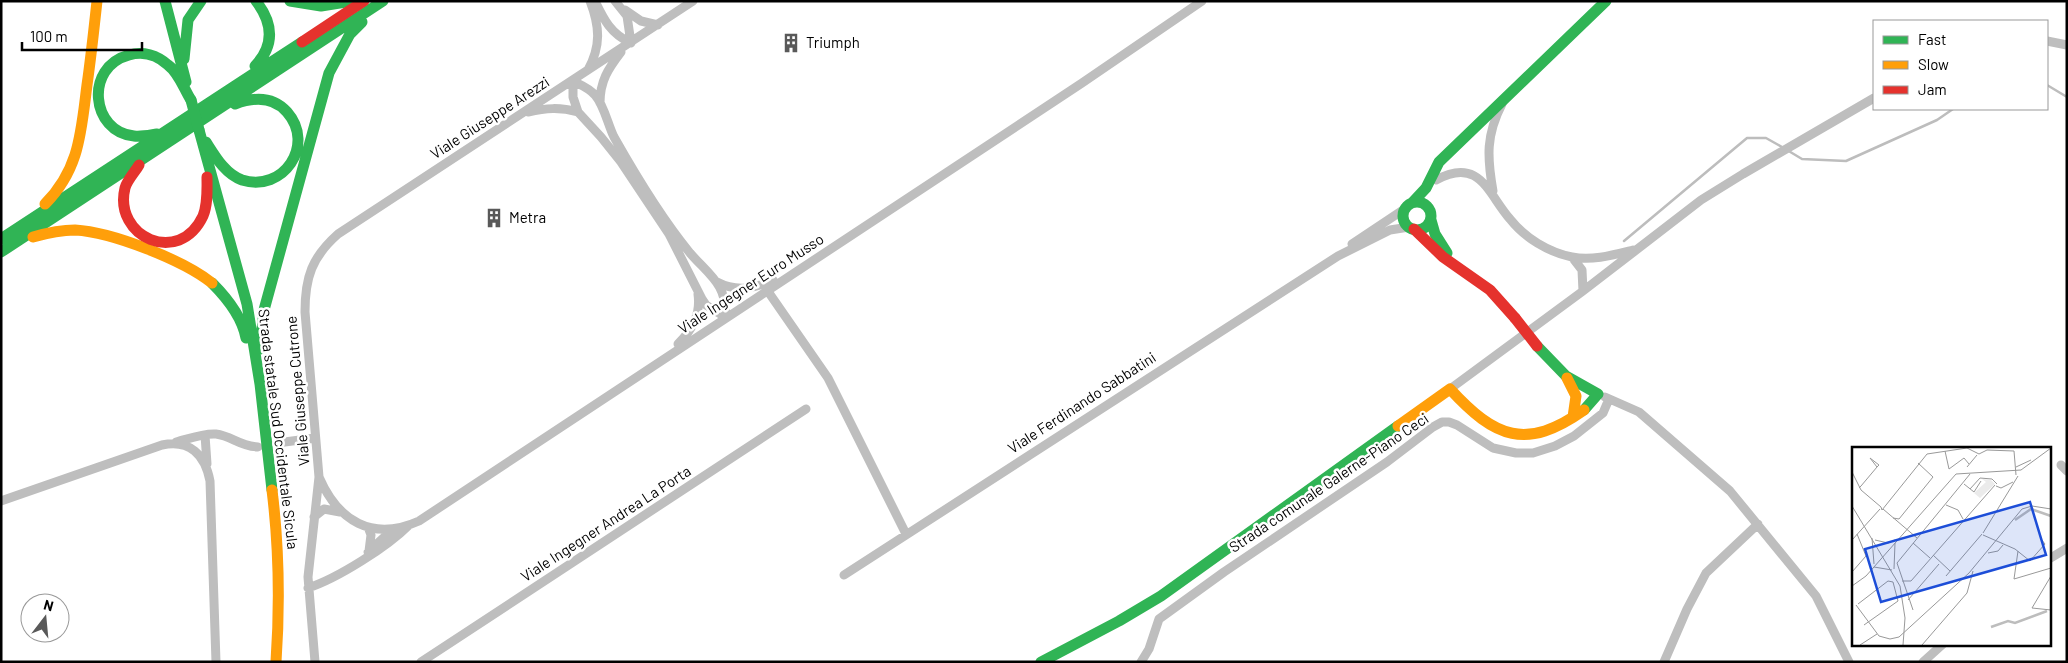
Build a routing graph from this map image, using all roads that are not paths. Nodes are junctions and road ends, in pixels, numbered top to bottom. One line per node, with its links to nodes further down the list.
1 (97, 1): 42 (main road)
2 (165, 1): 22 (main road, Strada statale Sud Occidentale Sicula)
3 (201, 1): 22 (main road)
4 (256, 1): 24 (main road)
5 (290, 1): 6 (main road)
6 (352, 1)
7 (364, 1): 24 (main road)
8 (383, 1): 29 (main road)
9 (391, 1): 58 (main road)
10 (590, 1): 21 (street)
11 (595, 1): 19 (street)
12 (615, 1): 16 (street)
13 (693, 1): 17 (street, Viale Giuseppe Arezzi)
14 (1202, 1): 49 (street, Viale Ingegner Euro Musso)
15 (1606, 1): 25 (main road)
16 (623, 9): 17 (street); 19 (street)
17 (658, 24): 19 (street, Viale Giuseppe Arezzi)
18 (2048, 41): 20 (street)
19 (628, 44): 21 (street, Viale Giuseppe Arezzi); 28 (street)
20 (2067, 45)
21 (588, 71): 23 (street, Viale Giuseppe Arezzi)
22 (183, 72): 27 (main road, Strada statale Sud Occidentale Sicula)
23 (573, 81): 28 (street); 30 (street); 31 (street, Viale Giuseppe Arezzi)
24 (239, 82): 33 (main road)
25 (1507, 95): 35 (main road); 38 (street)
26 (1873, 99): 44 (street)
27 (191, 100): 32 (main road, Strada statale Sud Occidentale Sicula, bridge); 33 (main road)
28 (600, 103): 51 (street)
29 (215, 112): 32 (main road); 34 (main road)
30 (578, 112): 31 (street); 52 (street)
31 (521, 114): 50 (street, Viale Giuseppe Arezzi)
32 (199, 130): 36 (main road, Strada statale Sud Occidentale Sicula)
33 (167, 131): 43 (main road)
34 (160, 148): 36 (main road); 45 (main road)
35 (1452, 149): 37 (main road); 39 (main road)
36 (207, 161): 58 (main road, Strada statale Sud Occidentale Sicula)
37 (1436, 180): 38 (street); 40 (main road)
38 (1493, 193): 47 (street)
39 (1409, 205): 40 (main road); 41 (main road); 46 (street)
40 (1431, 217): 41 (main road); 48 (main road)
41 (1411, 228): 46 (street); 48 (main road)
42 (1, 236)
43 (1, 240)
44 (1636, 250): 47 (street); 54 (street)
45 (1, 253): 58 (main road)
46 (1338, 256): 79 (street, Viale Ferdinando Sabbatini)
47 (1572, 257): 54 (street)
48 (1453, 264): 57 (main road, bridge)
49 (800, 268): 51 (street); 53 (street, Viale Ingegner Euro Musso)
50 (311, 269): 66 (street, Viale Giuseppe Cutrone)
51 (716, 282): 55 (street)
52 (697, 289): 55 (street); 56 (street)
53 (767, 290): 55 (street, Viale Ingegner Euro Musso); 79 (street)
54 (1583, 291): 59 (street)
55 (725, 317): 56 (street, Viale Ingegner Euro Musso)
56 (658, 363): 76 (street, Viale Ingegner Euro Musso)
57 (1566, 376): 60 (main road); 62 (main road)
58 (260, 384): 89 (main road, Strada statale Sud Occidentale Sicula)
59 (1450, 389): 64 (main road); 92 (main road)
60 (1595, 392): 61 (street); 62 (street); 64 (main road)
61 (1609, 400): 75 (street); 93 (street, Strada comunale Galerne-Piano Ceci)
62 (1577, 403): 64 (main road)
63 (806, 409): 91 (street, Viale Ingegner Andrea La Porta)
64 (1573, 417)
65 (205, 435): 67 (street); 69 (street); 70 (street)
66 (315, 438): 68 (street); 71 (street, Viale Giuseppe Cutrone)
67 (173, 442): 70 (street); 72 (street)
68 (277, 443)
69 (258, 447)
70 (207, 467): 88 (street)
71 (319, 477): 73 (street, Viale Ingegner Euro Musso); 74 (street, Viale Giuseppe Cutrone)
72 (1, 501)
73 (340, 512): 74 (street); 77 (street, Viale Ingegner Euro Musso)
74 (314, 517): 86 (street, Viale Giuseppe Cutrone)
75 (1758, 524): 94 (street); 95 (street)
76 (410, 525): 78 (street, Viale Ingegner Euro Musso); 80 (street)
77 (368, 526): 78 (street, Viale Ingegner Euro Musso); 82 (street)
78 (391, 528): 80 (street); 82 (street)
79 (906, 534): 85 (street, Viale Ferdinando Sabbatini)
80 (393, 540): 84 (street)
81 (2067, 548): 83 (street)
82 (369, 551): 84 (street)
83 (2050, 558)
84 (361, 560): 86 (street)
85 (844, 575)
86 (308, 588): 90 (street, Viale Giuseppe Cutrone)
87 (1941, 646): 96 (street)
88 (216, 662)
89 (276, 662)
90 (315, 662)
91 (421, 662)
92 (1041, 662)
93 (1141, 662)
94 (1664, 662)
95 (1849, 662)
96 (1923, 662)

